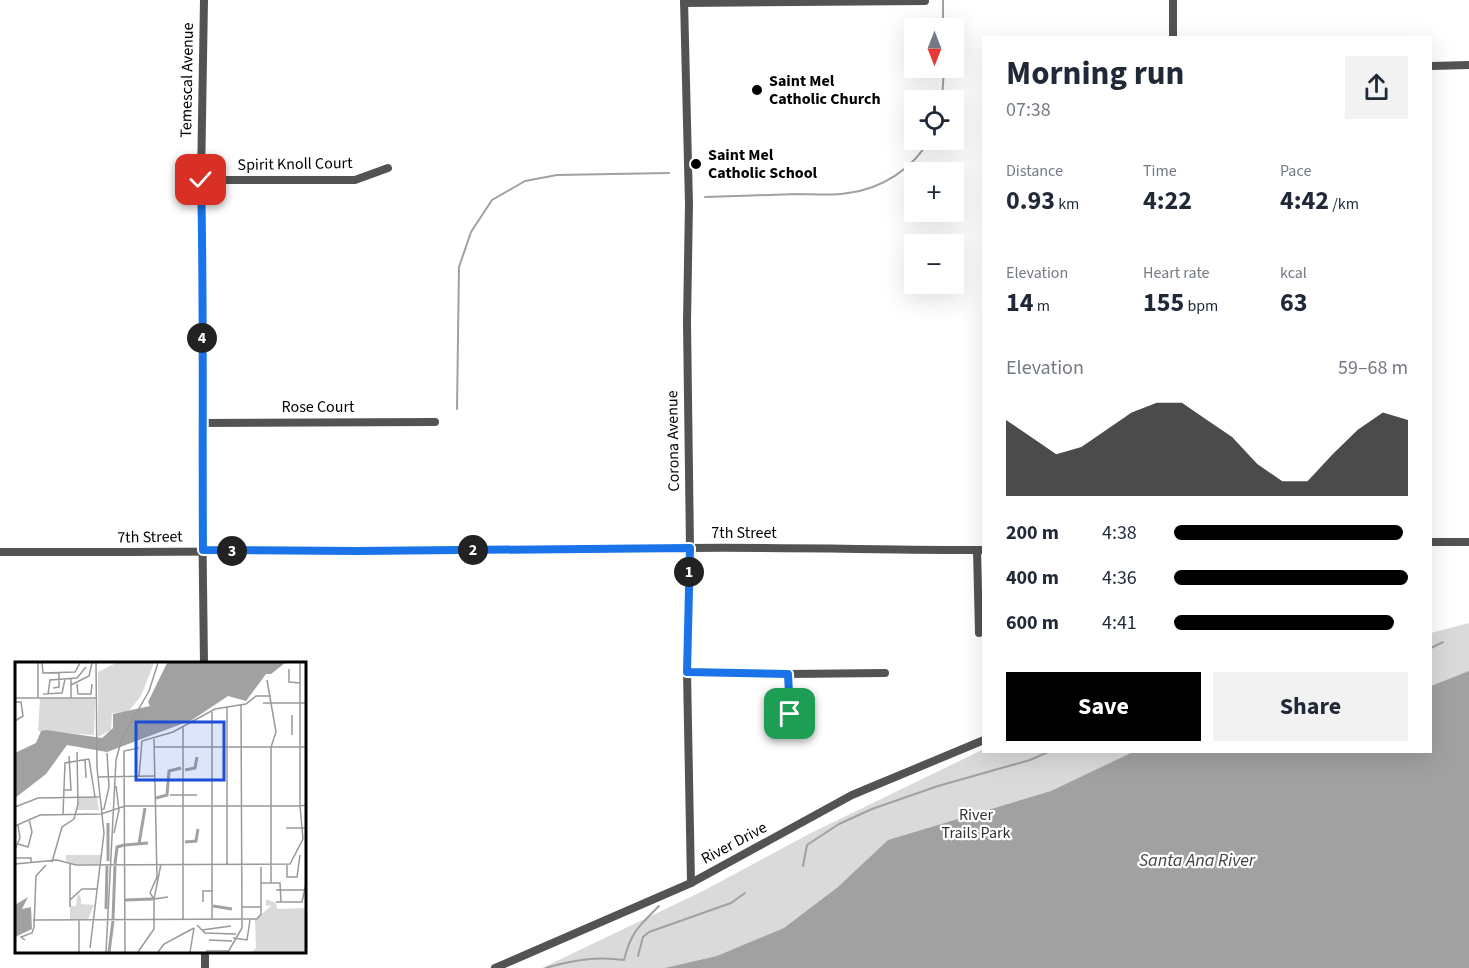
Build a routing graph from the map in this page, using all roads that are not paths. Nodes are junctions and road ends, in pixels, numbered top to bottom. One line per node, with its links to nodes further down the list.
1 (204, 0): 9 (street, Temescal Avenue)
2 (1173, 0): 5 (street)
3 (684, 1): 4 (street); 14 (street, Corona Avenue)
4 (925, 1)
5 (1173, 36)
6 (1469, 65): 7 (street)
7 (1432, 66)
8 (388, 168): 9 (street, Spirit Knoll Court)
9 (201, 180): 11 (street, Temescal Avenue)
10 (435, 422): 11 (street, Rose Court)
11 (201, 423): 15 (street, Temescal Avenue)
12 (1432, 542): 13 (street)
13 (1469, 542)
14 (690, 548): 15 (street, 7th Street); 16 (street, 7th Street); 20 (street, Corona Avenue)
15 (203, 550): 17 (street, 7th Street); 19 (street, Temescal Avenue)
16 (980, 550): 18 (street)
17 (0, 552)
18 (980, 633)
19 (204, 662)
20 (687, 672): 22 (street); 25 (street, Corona Avenue)
21 (885, 672): 22 (street)
22 (788, 674): 23 (street)
23 (790, 714)
24 (982, 741): 25 (street, River Drive)
25 (691, 883): 26 (street, River Drive)
26 (495, 968)

